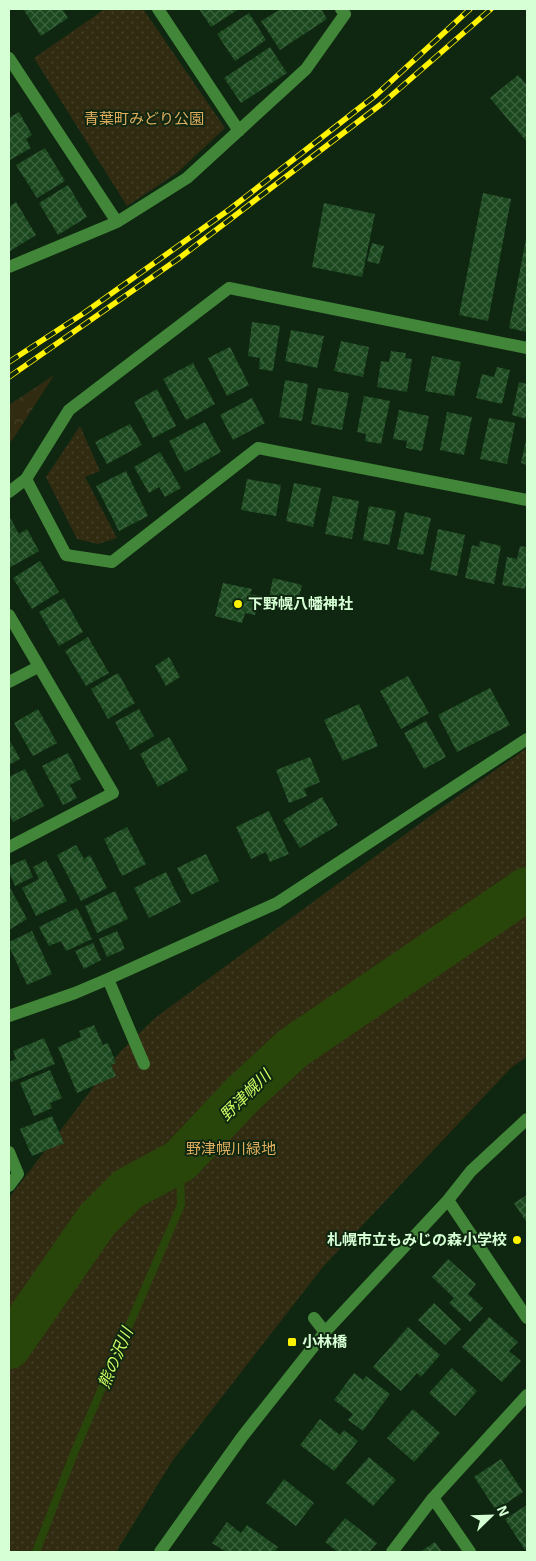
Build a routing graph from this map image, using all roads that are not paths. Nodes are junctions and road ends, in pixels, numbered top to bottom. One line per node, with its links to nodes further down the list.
1 (158, 9): 4 (street)
2 (342, 9): 4 (street)
3 (9, 58): 5 (street)
4 (239, 131): 5 (street)
5 (117, 222): 6 (street)
6 (9, 267)
7 (527, 348): 8 (street)
8 (26, 479): 9 (street); 10 (street)
9 (9, 492)
10 (527, 500)
11 (9, 615): 12 (street)
12 (38, 667): 13 (street); 15 (street)
13 (9, 682)
14 (527, 739): 16 (street)
15 (9, 847)
16 (108, 979): 17 (street); 18 (street)
17 (9, 1016)
18 (144, 1064)
19 (527, 1119): 22 (street)
20 (9, 1152): 21 (street)
21 (9, 1186)
22 (448, 1200): 24 (street); 25 (street)
23 (314, 1318): 25 (street)
24 (527, 1318)
25 (324, 1332): 28 (street)
26 (527, 1395): 27 (street)
27 (433, 1498): 29 (street); 30 (street)
28 (160, 1552)
29 (392, 1552)
30 (470, 1552)

